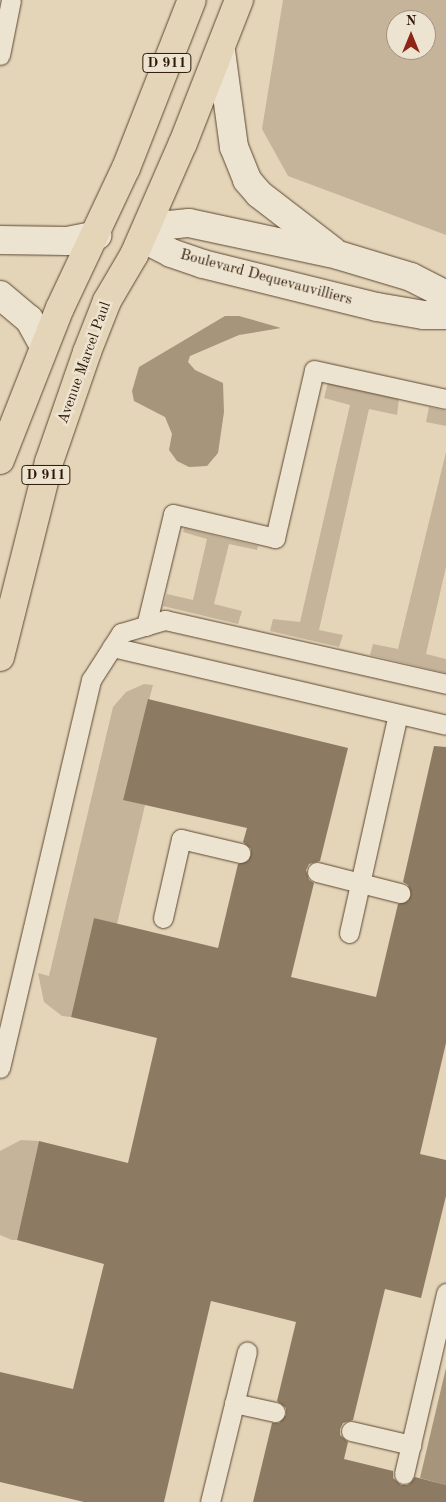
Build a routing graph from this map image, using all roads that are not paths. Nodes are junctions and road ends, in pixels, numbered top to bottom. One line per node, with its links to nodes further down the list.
1 (11, 0): 5 (lane)
2 (192, 0): 6 (main road, D 911)
3 (239, 0): 4 (main road, Avenue Marcel Paul / D 911)
4 (221, 51): 7 (main road, Avenue Marcel Paul / D 911); 9 (main road)
5 (0, 55)
6 (97, 235): 7 (main road); 8 (main road); 13 (main road, D 911)
7 (142, 238): 9 (main road); 12 (main road, Boulevard Dequevauvilliers); 18 (main road, Avenue Marcel Paul / D 911)
8 (0, 240)
9 (338, 256): 11 (main road)
10 (0, 295): 13 (main road)
11 (446, 295)
12 (446, 315)
13 (44, 346): 15 (main road, D 911)
14 (446, 399): 16 (lane)
15 (0, 460)
16 (146, 626): 17 (lane); 19 (lane)
17 (112, 647): 20 (lane); 28 (lane)
18 (0, 657)
19 (446, 684)
20 (398, 714): 21 (lane); 24 (lane)
21 (446, 725)
22 (240, 854): 26 (lane)
23 (317, 872): 24 (lane)
24 (360, 883): 25 (lane); 27 (lane)
25 (400, 893)
26 (163, 918)
27 (349, 933)
28 (0, 1068)
29 (446, 1293): 34 (lane)
30 (246, 1351): 31 (lane)
31 (234, 1403): 32 (lane); 36 (lane)
32 (275, 1412)
33 (351, 1431): 34 (lane)
34 (410, 1445): 35 (lane)
35 (404, 1474)
36 (210, 1502)

